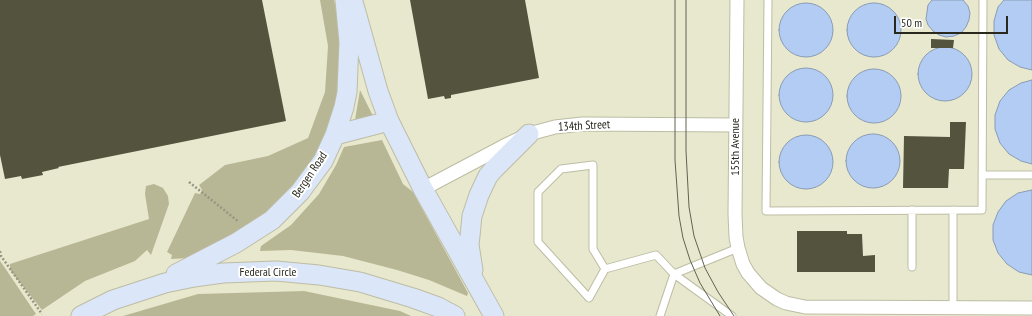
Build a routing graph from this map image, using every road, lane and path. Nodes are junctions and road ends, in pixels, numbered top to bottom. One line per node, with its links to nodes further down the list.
1 (345, 0): 9 (street, Bergen Road)
2 (353, 0): 6 (street)
3 (736, 0): 7 (street, 155th Avenue)
4 (768, 0): 14 (lane)
5 (983, 0): 10 (lane)
6 (389, 121): 9 (street); 13 (street)
7 (736, 125): 8 (street, 134th Street); 17 (street, 155th Avenue)
8 (529, 134): 13 (street, 134th Street); 23 (street)
9 (335, 135): 22 (street, Bergen Road)
10 (982, 175): 11 (lane); 15 (lane)
11 (1032, 176)
12 (189, 182): 16 (path)
13 (423, 189): 23 (street)
14 (912, 210): 15 (lane); 19 (lane)
15 (953, 210): 24 (lane)
16 (244, 226)
17 (738, 248): 21 (lane); 24 (street, 155th Avenue)
18 (0, 251): 26 (path)
19 (912, 267)
20 (605, 269): 20 (lane); 21 (lane)
21 (674, 274): 30 (lane); 31 (lane)
22 (165, 283): 27 (street, Federal Circle); 28 (street, Federal Circle)
23 (476, 285): 29 (street)
24 (953, 308): 25 (street)
25 (1032, 308)
26 (42, 314)
27 (82, 316)
28 (455, 316)
29 (494, 316)
30 (660, 316)
31 (732, 316)

